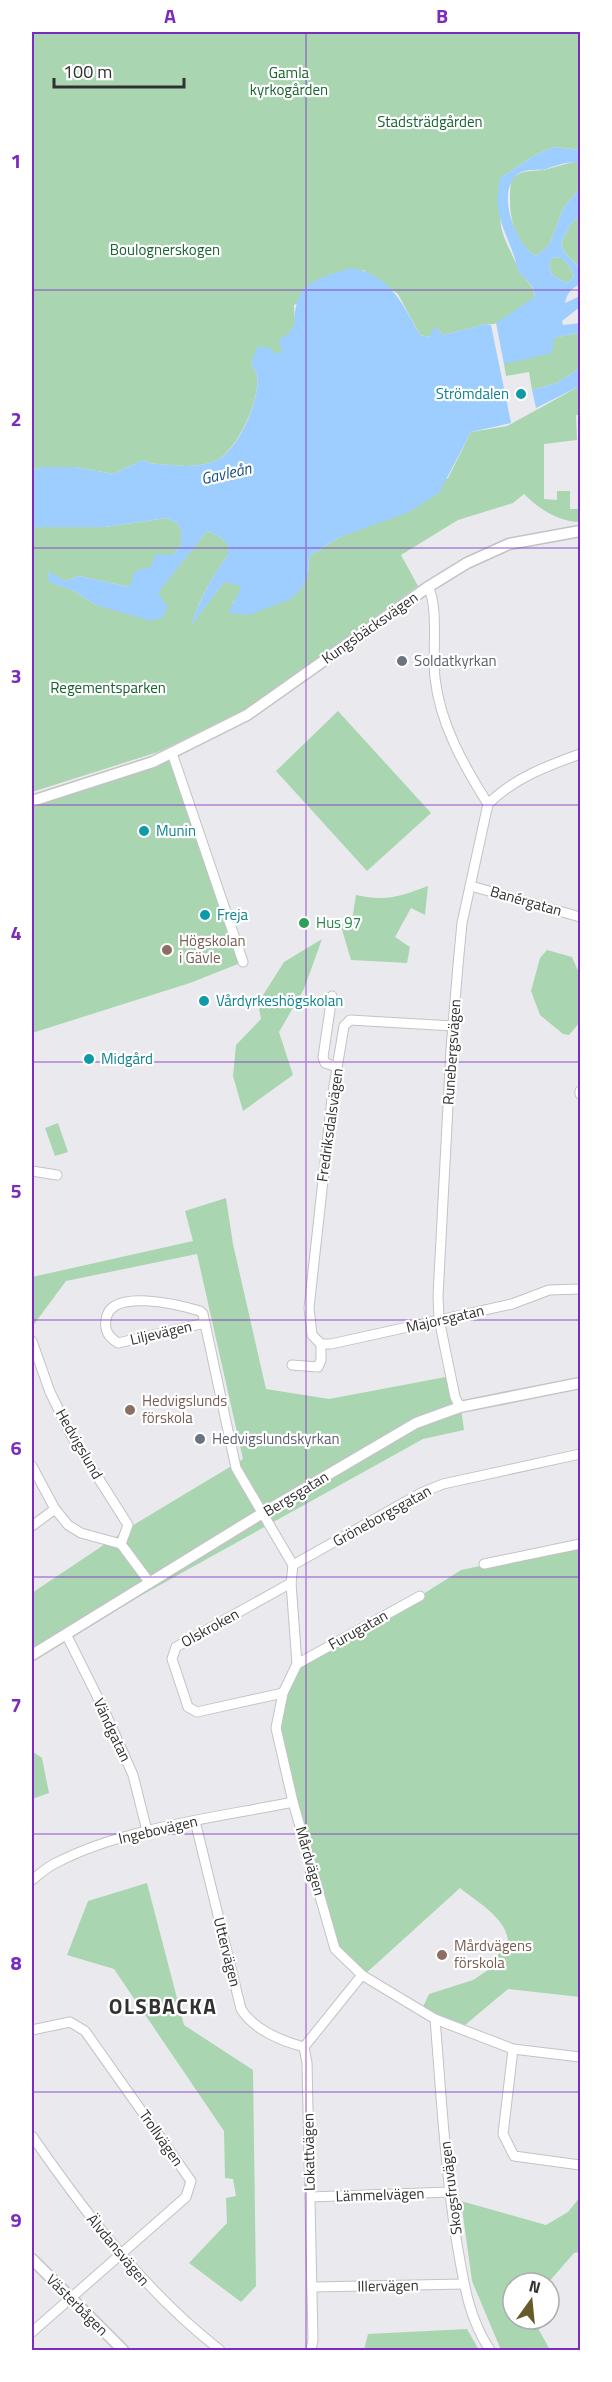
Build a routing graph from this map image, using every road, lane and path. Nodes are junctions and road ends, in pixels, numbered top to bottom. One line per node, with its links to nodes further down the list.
1 (580, 531): 2 (street, Kungsbäcksvägen)
2 (428, 587): 3 (street, Kungsbäcksvägen); 6 (street)
3 (172, 753): 5 (street, Kungsbäcksvägen); 9 (street)
4 (580, 754): 6 (street)
5 (32, 801)
6 (488, 804): 7 (street, Runebergsvägen)
7 (471, 886): 8 (street, Banérgatan); 11 (street, Runebergsvägen)
8 (580, 917)
9 (243, 962)
10 (332, 996): 12 (street)
11 (453, 1026): 12 (street, Fredriksdalsvägen); 16 (street, Runebergsvägen)
12 (337, 1067): 19 (street, Fredriksdalsvägen)
13 (32, 1171): 14 (street)
14 (57, 1175)
15 (580, 1289): 16 (street, Majorsgatan)
16 (439, 1319): 19 (street, Majorsgatan); 22 (street, Runebergsvägen)
17 (205, 1323): 17 (street, Liljevägen); 26 (street, Liljevägen)
18 (32, 1341): 28 (street, Hedvigslund)
19 (321, 1344): 20 (street)
20 (292, 1365)
21 (580, 1383): 22 (street, Bergsgatan)
22 (460, 1407): 26 (street, Bergsgatan)
23 (580, 1454): 31 (street, Gröneborgsgatan)
24 (32, 1466): 25 (street)
25 (55, 1509): 27 (street); 28 (street)
26 (261, 1514): 31 (street); 32 (street, Bergsgatan)
27 (32, 1526)
28 (121, 1544): 32 (street)
29 (580, 1544): 30 (street)
30 (484, 1564)
31 (293, 1566): 33 (street)
32 (150, 1583): 35 (street, Bergsgatan)
33 (291, 1583): 37 (street); 38 (street, Olskroken)
34 (420, 1596): 37 (street, Furugatan)
35 (66, 1634): 36 (street, Bergsgatan); 41 (street, Vändgatan)
36 (32, 1655)
37 (297, 1664): 38 (street, Mårdvägen)
38 (283, 1693): 39 (street, Mårdvägen)
39 (294, 1802): 40 (street, Ingebovägen); 43 (street, Mårdvägen)
40 (195, 1821): 41 (street, Ingebovägen); 46 (street, Uttervägen)
41 (147, 1831): 42 (street, Ingebovägen)
42 (32, 1880)
43 (362, 1975): 44 (street, Mårdvägen); 46 (street)
44 (435, 2019): 47 (street, Mårdvägen); 51 (street, Skogsfruvägen)
45 (32, 2030): 53 (street, Trollvägen)
46 (303, 2047): 52 (street, Lokattvägen)
47 (513, 2049): 48 (street, Mårdvägen); 50 (street)
48 (580, 2056)
49 (32, 2136): 53 (street, Älvdansvägen)
50 (580, 2165)
51 (450, 2192): 52 (street, Lämmelvägen); 55 (street, Skogsfruvägen)
52 (310, 2197): 56 (street, Lokattvägen)
53 (120, 2255): 57 (street, Trollvägen); 60 (street, Älvdansvägen)
54 (32, 2259): 57 (street, Västerbågen)
55 (464, 2284): 56 (street, Illervägen); 62 (street, Skogsfruvägen)
56 (312, 2287): 61 (street, Lokattvägen)
57 (70, 2300): 58 (street, Trollvägen); 59 (street, Västerbågen)
58 (32, 2332)
59 (123, 2350)
60 (220, 2350)
61 (311, 2350)
62 (490, 2350)

